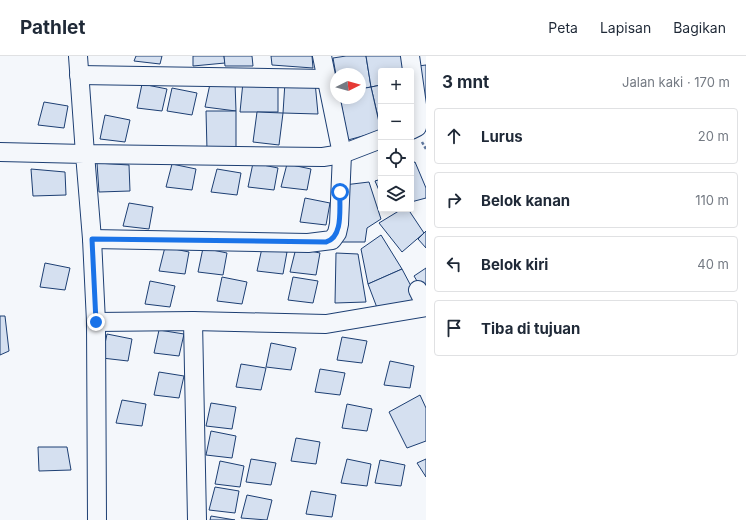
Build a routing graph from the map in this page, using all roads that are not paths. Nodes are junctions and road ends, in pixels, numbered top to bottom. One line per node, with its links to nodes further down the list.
1 (78, 56): 4 (street)
2 (322, 56): 5 (street)
3 (410, 56): 6 (street)
4 (79, 75): 5 (street); 9 (street)
5 (326, 79): 10 (street)
6 (414, 128)
7 (378, 140): 10 (street)
8 (0, 152): 9 (street)
9 (85, 154): 10 (street); 11 (street)
10 (342, 154): 11 (street)
11 (92, 239): 15 (street)
12 (418, 290): 13 (street)
13 (426, 307): 14 (street)
14 (193, 321): 15 (street); 17 (street)
15 (96, 322): 16 (street)
16 (97, 520)
17 (197, 520)

